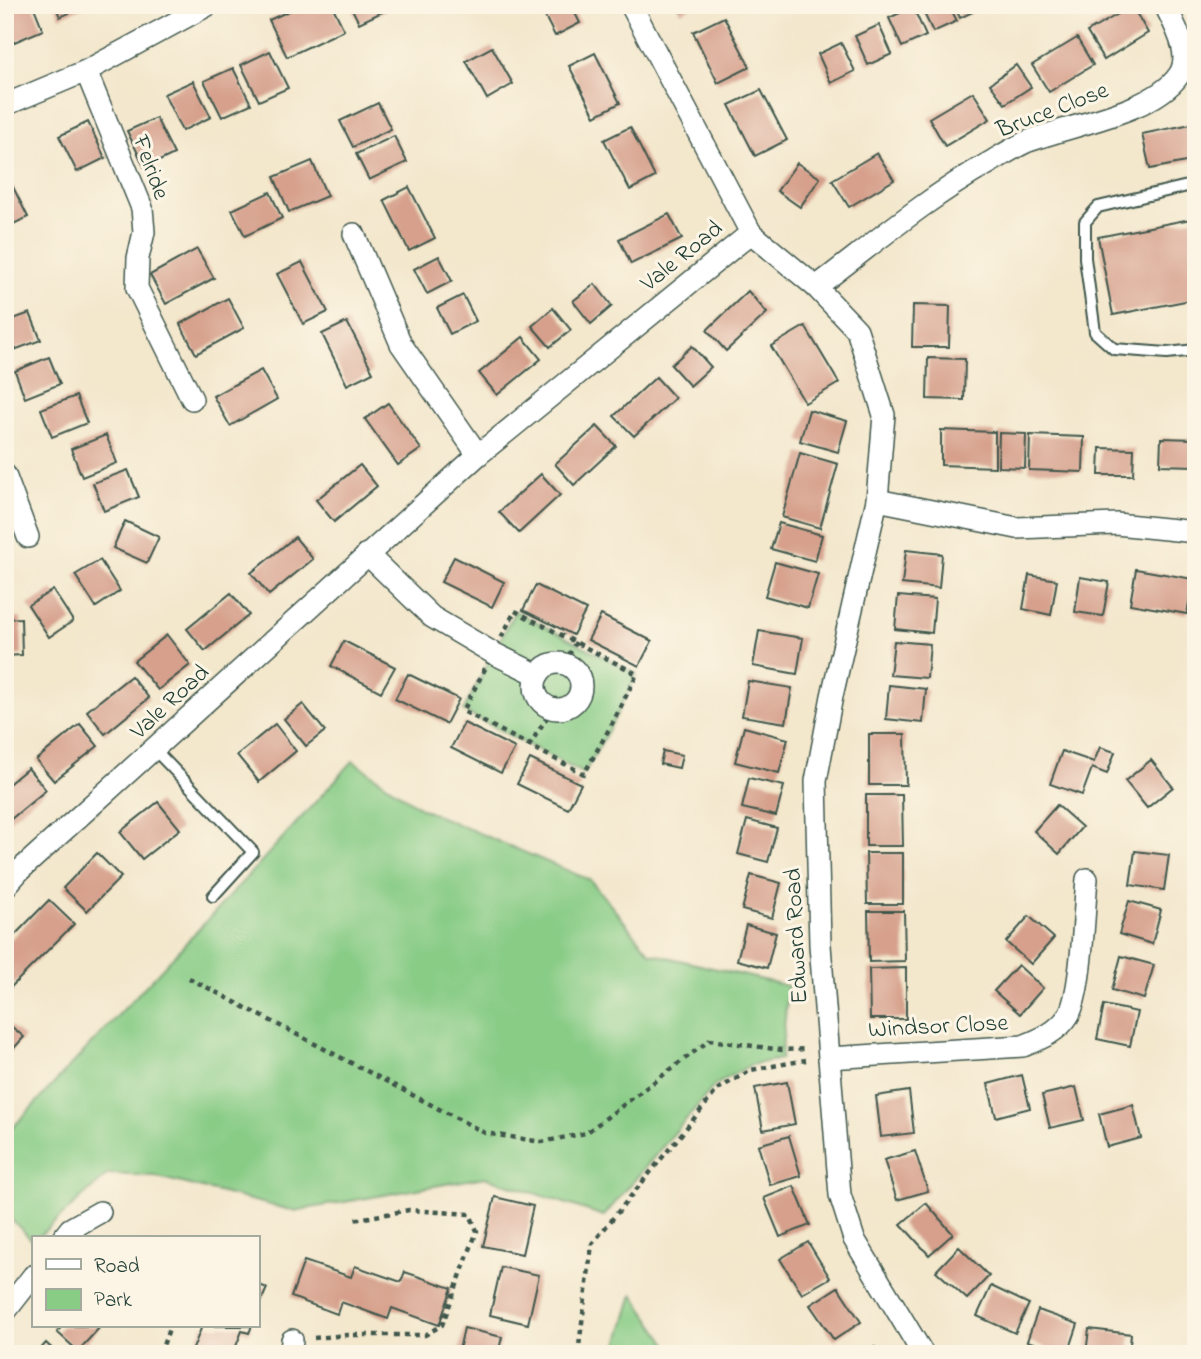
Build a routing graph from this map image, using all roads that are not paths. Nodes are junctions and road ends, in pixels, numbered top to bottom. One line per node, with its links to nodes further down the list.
1 (208, 5): 4 (street)
2 (631, 5): 7 (street, Vale Road)
3 (1165, 5): 9 (street, Bruce Close)
4 (86, 71): 5 (street); 11 (street, Felride)
5 (5, 105)
6 (1196, 184): 10 (lane)
7 (751, 233): 9 (street, Edward Road); 12 (street, Vale Road)
8 (354, 234): 12 (street)
9 (816, 287): 14 (street, Edward Road)
10 (1196, 350)
11 (192, 400)
12 (478, 455): 17 (street, Vale Road)
13 (5, 475): 16 (street)
14 (877, 500): 15 (street); 23 (street, Edward Road)
15 (1196, 532)
16 (28, 537)
17 (367, 554): 18 (street); 19 (street, Vale Road)
18 (538, 675): 18 (street)
19 (155, 750): 21 (street, Vale Road); 22 (lane)
20 (1087, 879): 23 (street, Windsor Close)
21 (5, 887)
22 (213, 896)
23 (829, 1053): 28 (street, Edward Road)
24 (100, 1212): 25 (street)
25 (64, 1236)
26 (32, 1277): 27 (street)
27 (5, 1312)
28 (923, 1354)

